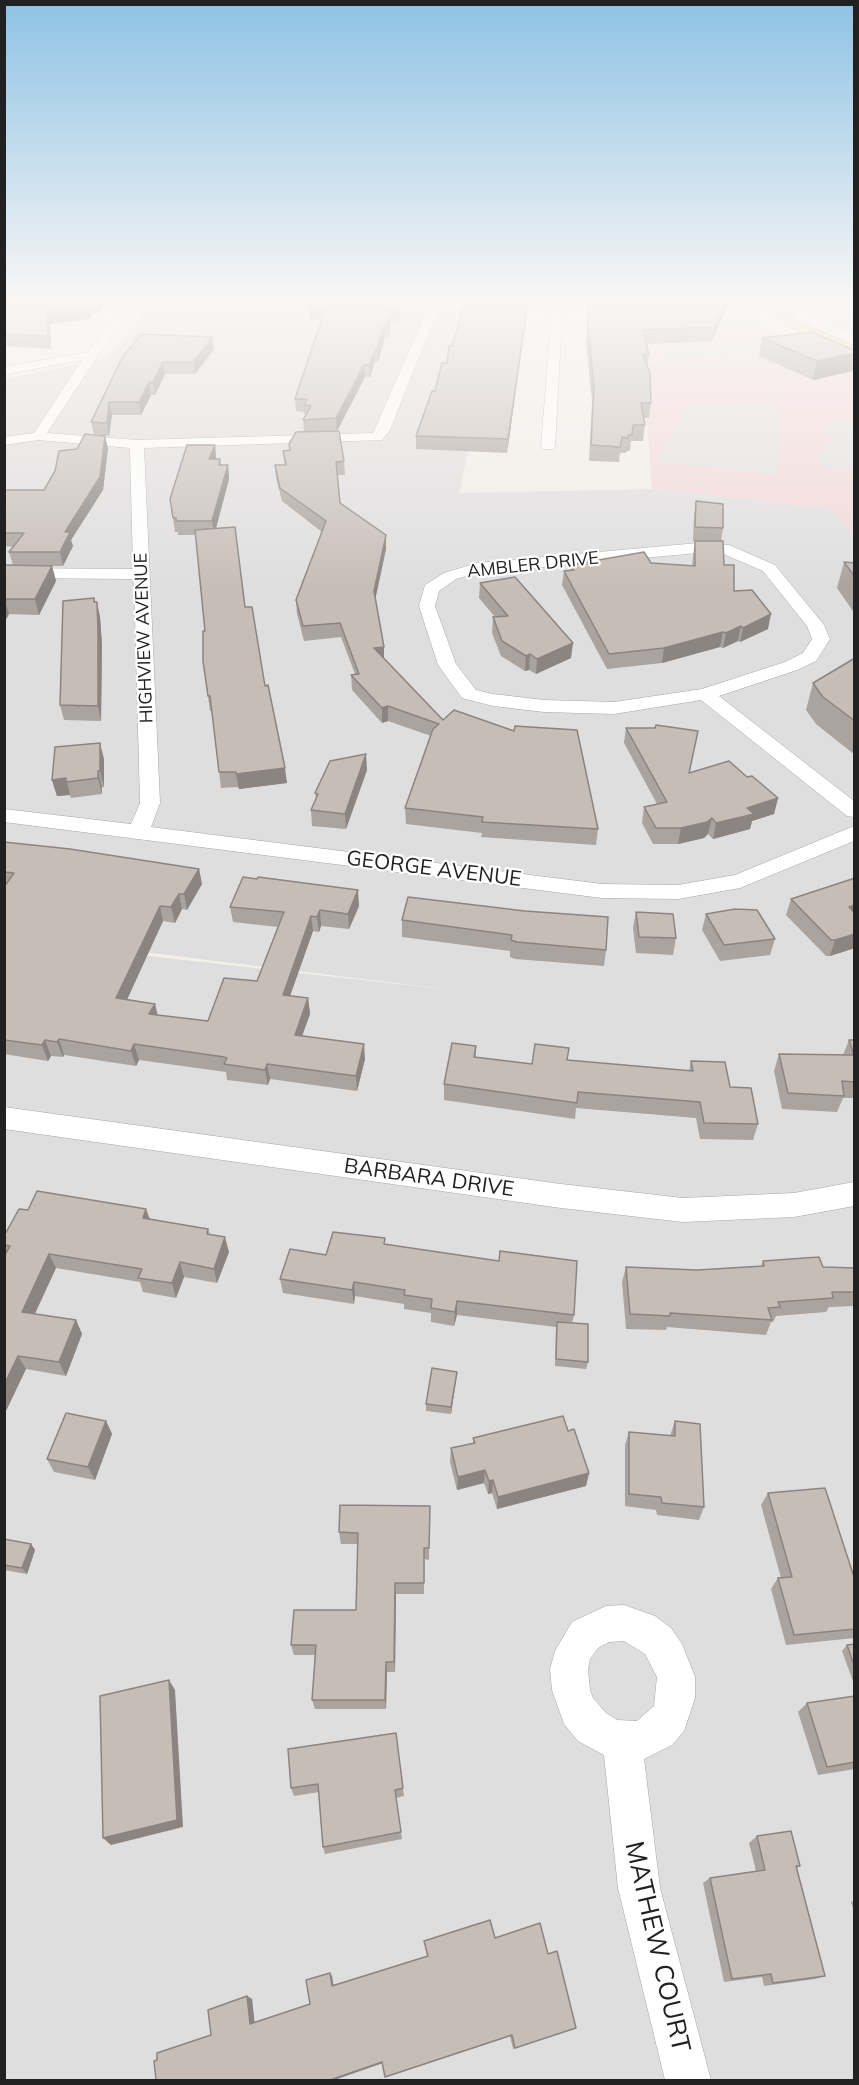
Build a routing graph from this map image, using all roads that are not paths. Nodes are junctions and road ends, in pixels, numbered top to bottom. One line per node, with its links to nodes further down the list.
1 (65, 395): 4 (street)
2 (397, 395): 6 (street)
3 (551, 395): 7 (street)
4 (38, 436): 5 (street); 6 (street)
5 (4, 441)
6 (137, 444): 9 (street, HIGHVIEW AVENUE)
7 (547, 452)
8 (4, 573): 9 (street)
9 (143, 574): 13 (street, HIGHVIEW AVENUE)
10 (705, 694): 10 (street, AMBLER DRIVE); 11 (street)
11 (855, 811)
12 (4, 815): 13 (street, GEORGE AVENUE)
13 (139, 830): 14 (street, GEORGE AVENUE)
14 (855, 833)
15 (8, 1125): 16 (street, BARBARA DRIVE)
16 (855, 1194)
17 (622, 1742): 18 (street, MATHEW COURT)
18 (688, 2080)

